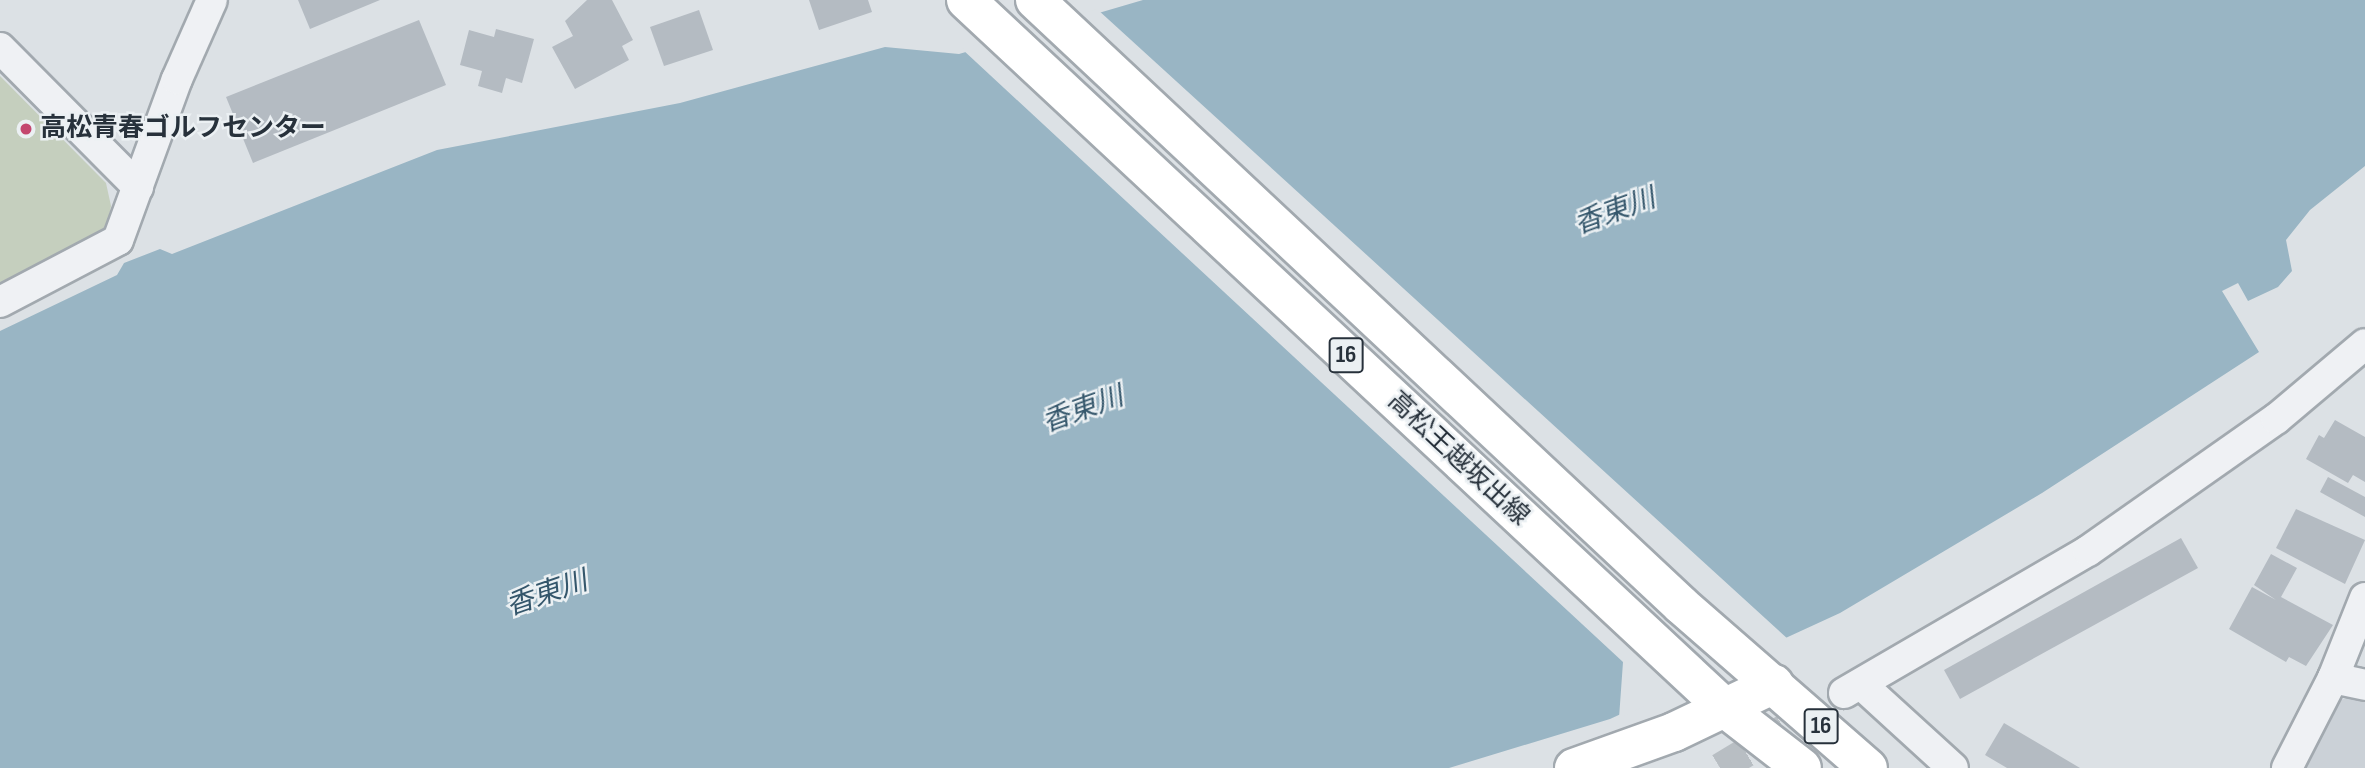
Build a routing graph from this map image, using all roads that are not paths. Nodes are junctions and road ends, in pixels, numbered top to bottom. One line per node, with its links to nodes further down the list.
1 (212, 0): 5 (street)
2 (1036, 1): 9 (main road, 高松王越坂出線 / 16)
3 (974, 9): 12 (main road, 高松王越坂出線 / 16)
4 (0, 48): 5 (street)
5 (138, 187): 6 (street)
6 (0, 302)
7 (2365, 344): 16 (street)
8 (2365, 598): 10 (street)
9 (1764, 677): 12 (main road); 15 (main road, 高松王越坂出線 / 16)
10 (2333, 678): 11 (street); 17 (street)
11 (2365, 685)
12 (1717, 700): 13 (main road); 14 (main road, 高松王越坂出線 / 16)
13 (1574, 768)
14 (1802, 768)
15 (1868, 768)
16 (1953, 768)
17 (2287, 768)

